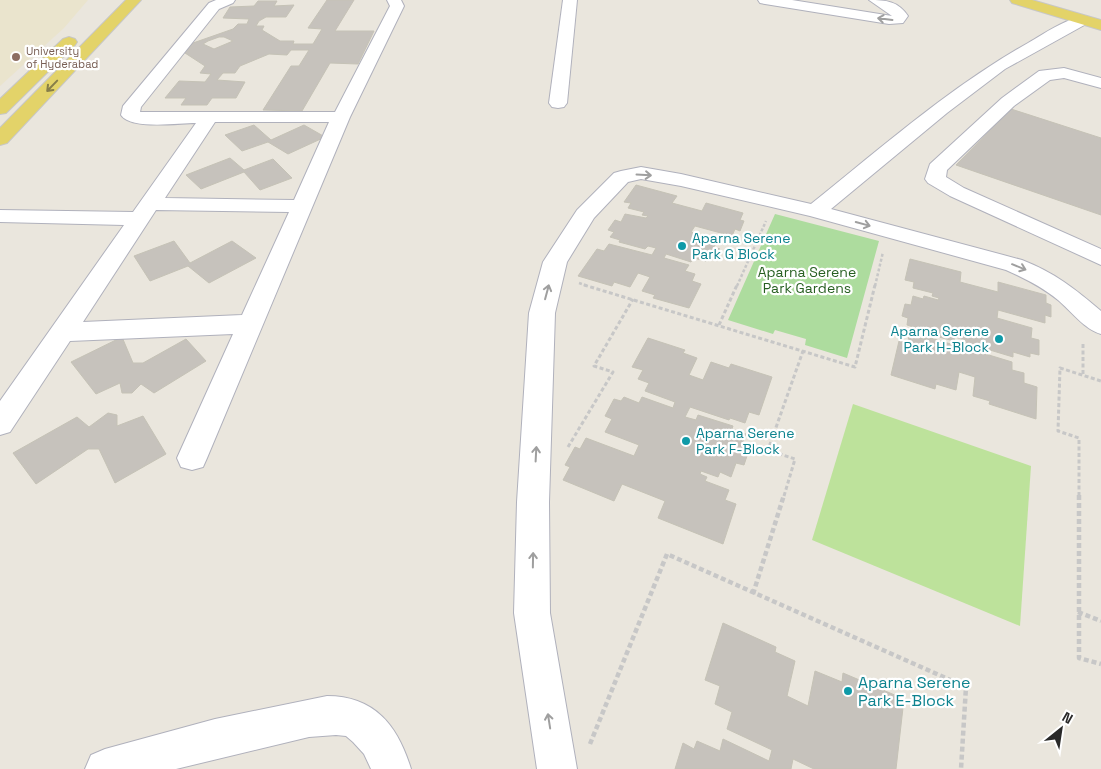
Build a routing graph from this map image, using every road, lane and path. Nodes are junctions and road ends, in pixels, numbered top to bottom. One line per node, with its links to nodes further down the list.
1 (134, 0): 16 (main road, one-way to 16)
2 (228, 0): 14 (street)
3 (394, 0): 15 (street)
4 (570, 0): 12 (street)
5 (766, 0): 6 (street, one-way to 5)
6 (876, 0)
7 (1017, 0): 8 (main road)
8 (1083, 20): 9 (main road); 20 (street)
9 (1101, 25)
10 (82, 30): 13 (main road)
11 (1101, 82): 23 (street)
12 (558, 104)
13 (0, 109)
14 (209, 117): 15 (street); 19 (street)
15 (341, 117): 18 (street)
16 (0, 139)
17 (775, 202): 20 (street); 24 (street, one-way to 17); 27 (path)
18 (302, 206): 19 (street); 26 (street)
19 (145, 211): 21 (street); 29 (street)
20 (815, 211): 22 (street, one-way to 22)
21 (0, 216)
22 (888, 231): 28 (street, one-way to 28); 30 (path)
23 (1101, 258)
24 (552, 274): 25 (path); 42 (street, one-way to 24)
25 (633, 299): 27 (path); 33 (path)
26 (250, 324): 29 (street); 34 (street)
27 (718, 325): 30 (path)
28 (1101, 325)
29 (63, 332): 32 (street)
30 (803, 351): 35 (path)
31 (1101, 381): 36 (path)
32 (0, 424)
33 (563, 453)
34 (192, 458)
35 (753, 594): 39 (path); 43 (path)
36 (1078, 612): 37 (path); 38 (path)
37 (1101, 621)
38 (1101, 664)
39 (587, 751)
40 (105, 769): 41 (street)
41 (391, 769)
42 (557, 769)
43 (961, 769)

